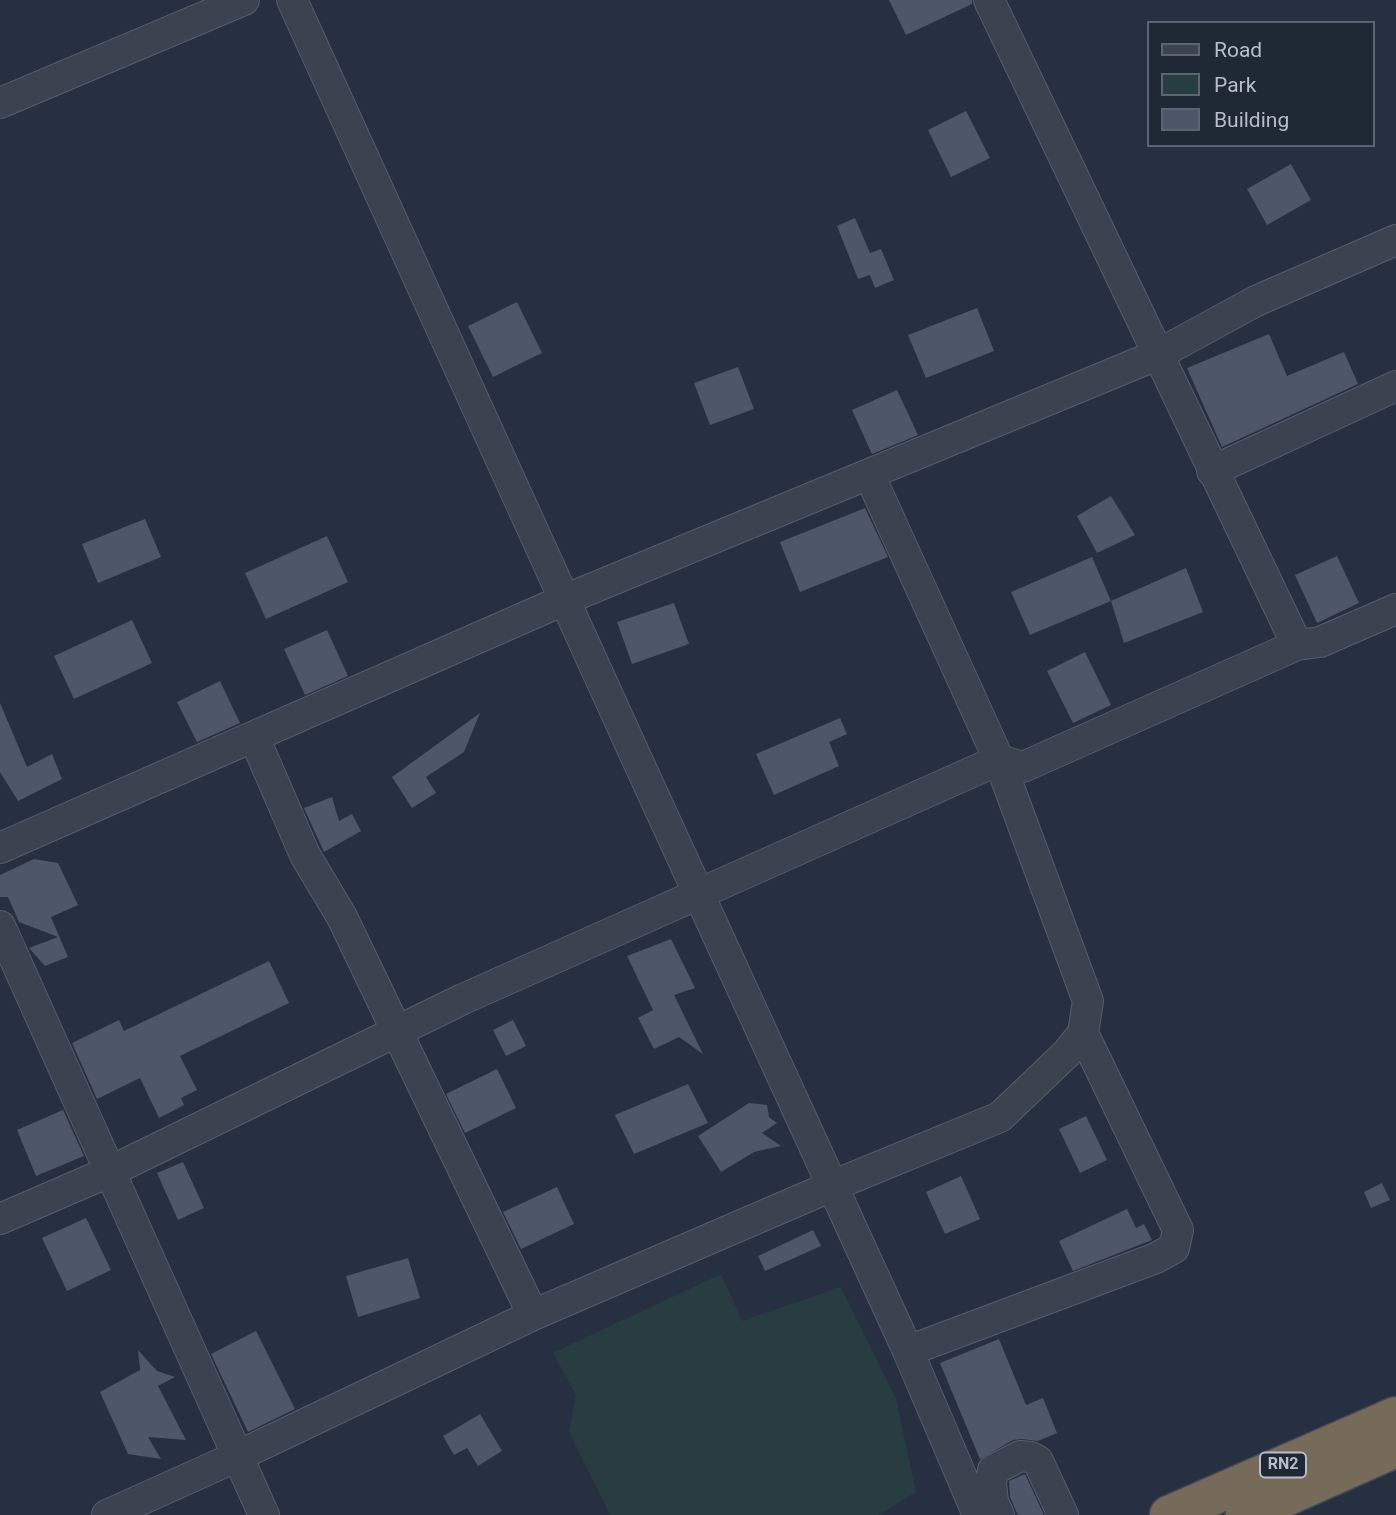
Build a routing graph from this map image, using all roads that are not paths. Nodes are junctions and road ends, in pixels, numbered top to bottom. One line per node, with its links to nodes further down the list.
1 (244, 0): 4 (street)
2 (292, 0): 10 (street)
3 (989, 0): 6 (street)
4 (0, 103)
5 (1396, 240): 6 (street)
6 (1157, 355): 8 (street); 9 (street)
7 (1396, 386): 8 (street)
8 (1212, 471): 12 (street)
9 (869, 474): 10 (street); 14 (street)
10 (564, 600): 13 (street); 16 (street)
11 (1396, 609): 12 (street)
12 (1297, 645): 14 (street)
13 (254, 737): 15 (street); 18 (street)
14 (999, 760): 16 (street); 19 (street)
15 (0, 848)
16 (699, 894): 18 (street); 21 (street)
17 (0, 926): 20 (street)
18 (397, 1031): 20 (street); 23 (street)
19 (1083, 1033): 21 (street); 24 (street)
20 (111, 1171): 22 (street); 27 (street)
21 (832, 1186): 23 (street); 24 (street)
22 (0, 1219)
23 (533, 1315): 27 (street)
24 (908, 1351): 30 (street)
25 (1396, 1416): 33 (highway, RN2)
26 (1396, 1448): 34 (highway, RN2)
27 (238, 1456): 28 (street); 29 (street)
28 (107, 1515)
29 (264, 1515)
30 (978, 1515)
31 (999, 1515): 32 (street)
32 (1063, 1515)
33 (1170, 1515)
34 (1245, 1515)

